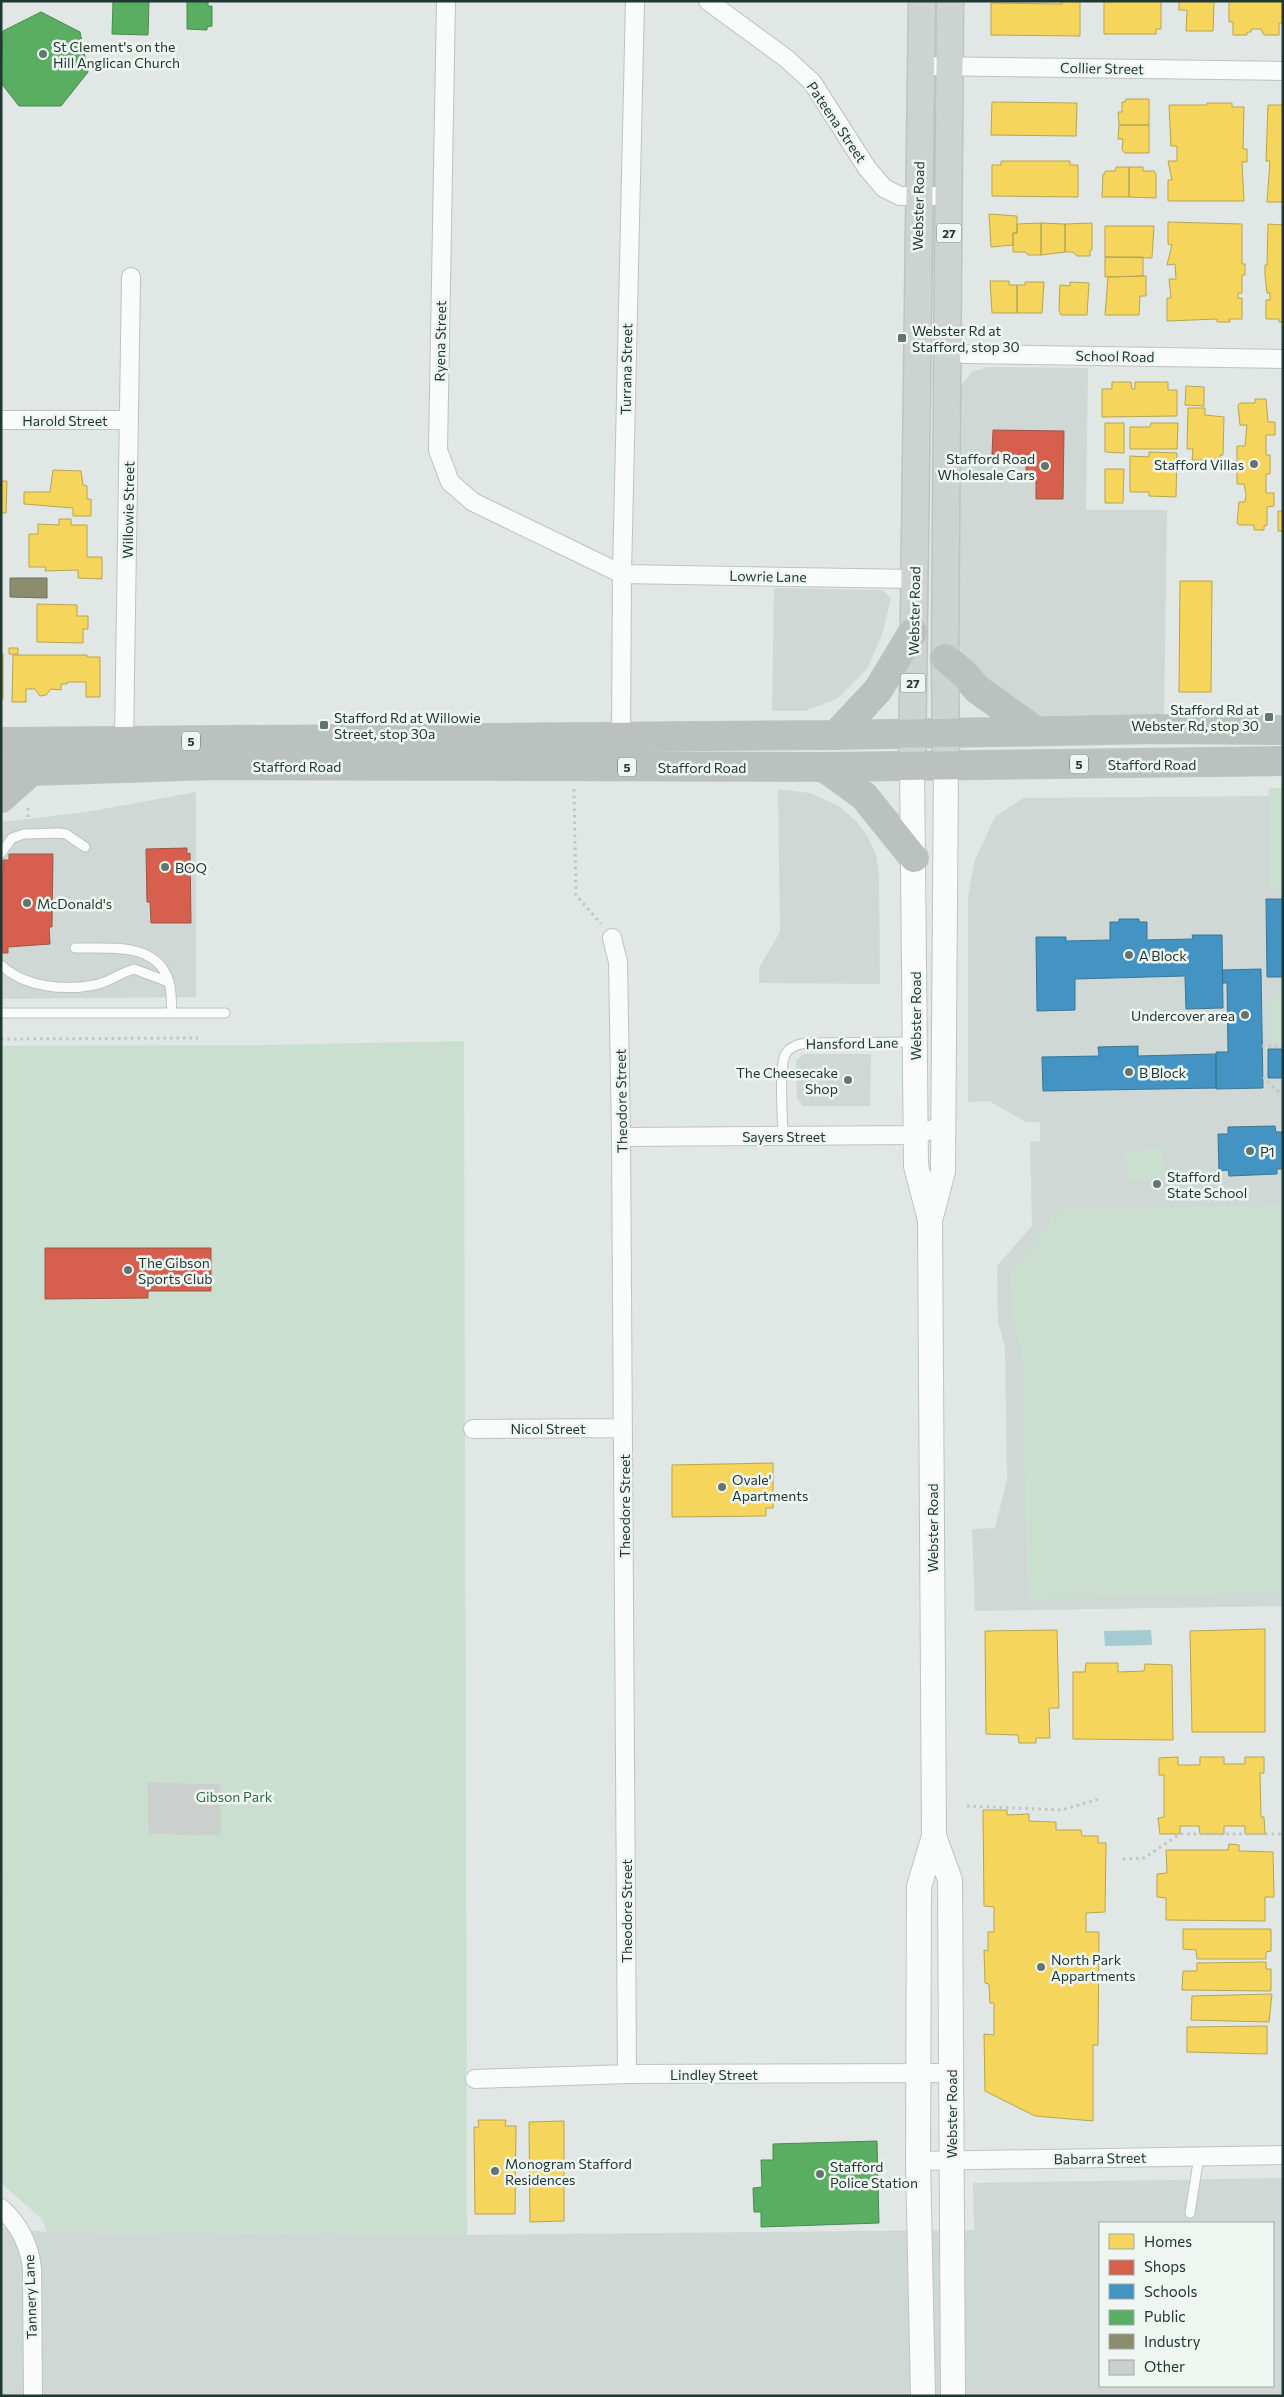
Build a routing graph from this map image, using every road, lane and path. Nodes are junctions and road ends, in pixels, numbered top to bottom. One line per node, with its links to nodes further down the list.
1 (446, 1): 16 (street, Ryena Street)
2 (634, 1): 16 (street, Turrana Street)
3 (708, 1): 10 (street, Pateena Street)
4 (922, 1): 6 (main road, Webster Road / 27)
5 (950, 1): 7 (main road, Webster Road / 27)
6 (920, 66): 7 (street, Collier Street); 10 (main road, Webster Road / 27)
7 (949, 66): 8 (street, Collier Street); 9 (main road, Webster Road / 27)
8 (1283, 71)
9 (950, 196): 10 (street, Pateena Street); 12 (main road, Webster Road / 27)
10 (918, 197): 17 (main road, Webster Road / 27)
11 (131, 277): 15 (street, Willowie Street)
12 (948, 352): 13 (street, School Road); 19 (main road, Webster Road / 27)
13 (1283, 359)
14 (1, 420): 15 (street, Harold Street)
15 (129, 420): 27 (street, Willowie Street)
16 (622, 574): 17 (street, Lowrie Lane); 25 (street, Turrana Street)
17 (914, 579): 18 (main road, Webster Road / 27)
18 (913, 632): 23 (main road, Webster Road / 27); 24 (highway)
19 (945, 658): 20 (highway); 22 (main road, Webster Road / 27)
20 (1034, 730): 21 (highway, Stafford Road / 5); 22 (highway, Stafford Road / 5)
21 (1283, 730)
22 (946, 732): 23 (highway, Stafford Road / 5); 30 (main road, Webster Road / 27)
23 (912, 733): 24 (highway, Stafford Road / 5); 29 (main road, Webster Road / 27)
24 (836, 735): 25 (highway, Stafford Road / 5)
25 (621, 737): 27 (highway, Stafford Road / 5)
26 (1, 742): 27 (highway, Stafford Road / 5)
27 (124, 742)
28 (1283, 762): 30 (highway, Stafford Road / 5)
29 (912, 766): 30 (highway, Stafford Road / 5); 31 (highway, Stafford Road / 5); 38 (main road, Webster Road)
30 (946, 766): 53 (main road, Webster Road)
31 (824, 767): 32 (highway, Stafford Road / 5); 38 (highway)
32 (31, 771): 33 (highway, Stafford Road / 5); 35 (highway)
33 (1, 772)
34 (574, 785): 39 (path)
35 (1, 798)
36 (85, 847): 37 (lane)
37 (1, 853)
38 (914, 858): 48 (main road, Webster Road)
39 (612, 938): 56 (street, Theodore Street)
40 (75, 948): 42 (lane)
41 (1, 965): 42 (lane)
42 (169, 982): 45 (lane)
43 (1, 1013): 45 (lane)
44 (225, 1013): 45 (lane)
45 (172, 1014)
46 (198, 1038): 47 (path)
47 (1, 1039)
48 (914, 1042): 54 (main road, Webster Road); 55 (lane, Hansford Lane)
49 (1262, 1046): 50 (path)
50 (1283, 1046)
51 (1263, 1078): 52 (path)
52 (1283, 1096)
53 (944, 1125): 54 (street, Sayers Street); 57 (main road, Webster Road)
54 (916, 1135): 55 (street, Sayers Street); 57 (main road, Webster Road)
55 (784, 1136): 56 (street, Sayers Street)
56 (621, 1138): 59 (street, Theodore Street)
57 (930, 1220): 63 (main road, Webster Road)
58 (473, 1428): 59 (street, Nicol Street)
59 (623, 1428): 69 (street, Theodore Street)
60 (1099, 1799): 61 (path)
61 (967, 1806)
62 (1283, 1834): 64 (path)
63 (934, 1836): 67 (main road, Webster Road); 68 (main road, Webster Road)
64 (1123, 1859)
65 (1, 1875): 66 (path)
66 (1, 1894)
67 (917, 2073): 68 (street, Lindley Street); 69 (street, Lindley Street); 74 (main road, Webster Road)
68 (952, 2073): 73 (main road, Webster Road)
69 (627, 2074): 70 (street, Lindley Street)
70 (475, 2078)
71 (1283, 2155): 72 (street, Babarra Street)
72 (1199, 2156): 73 (street, Babarra Street); 76 (lane)
73 (951, 2160): 74 (street, Babarra Street); 79 (main road, Webster Road)
74 (918, 2161): 78 (main road, Webster Road)
75 (1, 2208): 77 (street, Tannery Lane)
76 (1190, 2213)
77 (33, 2396)
78 (923, 2396)
79 (953, 2396)

